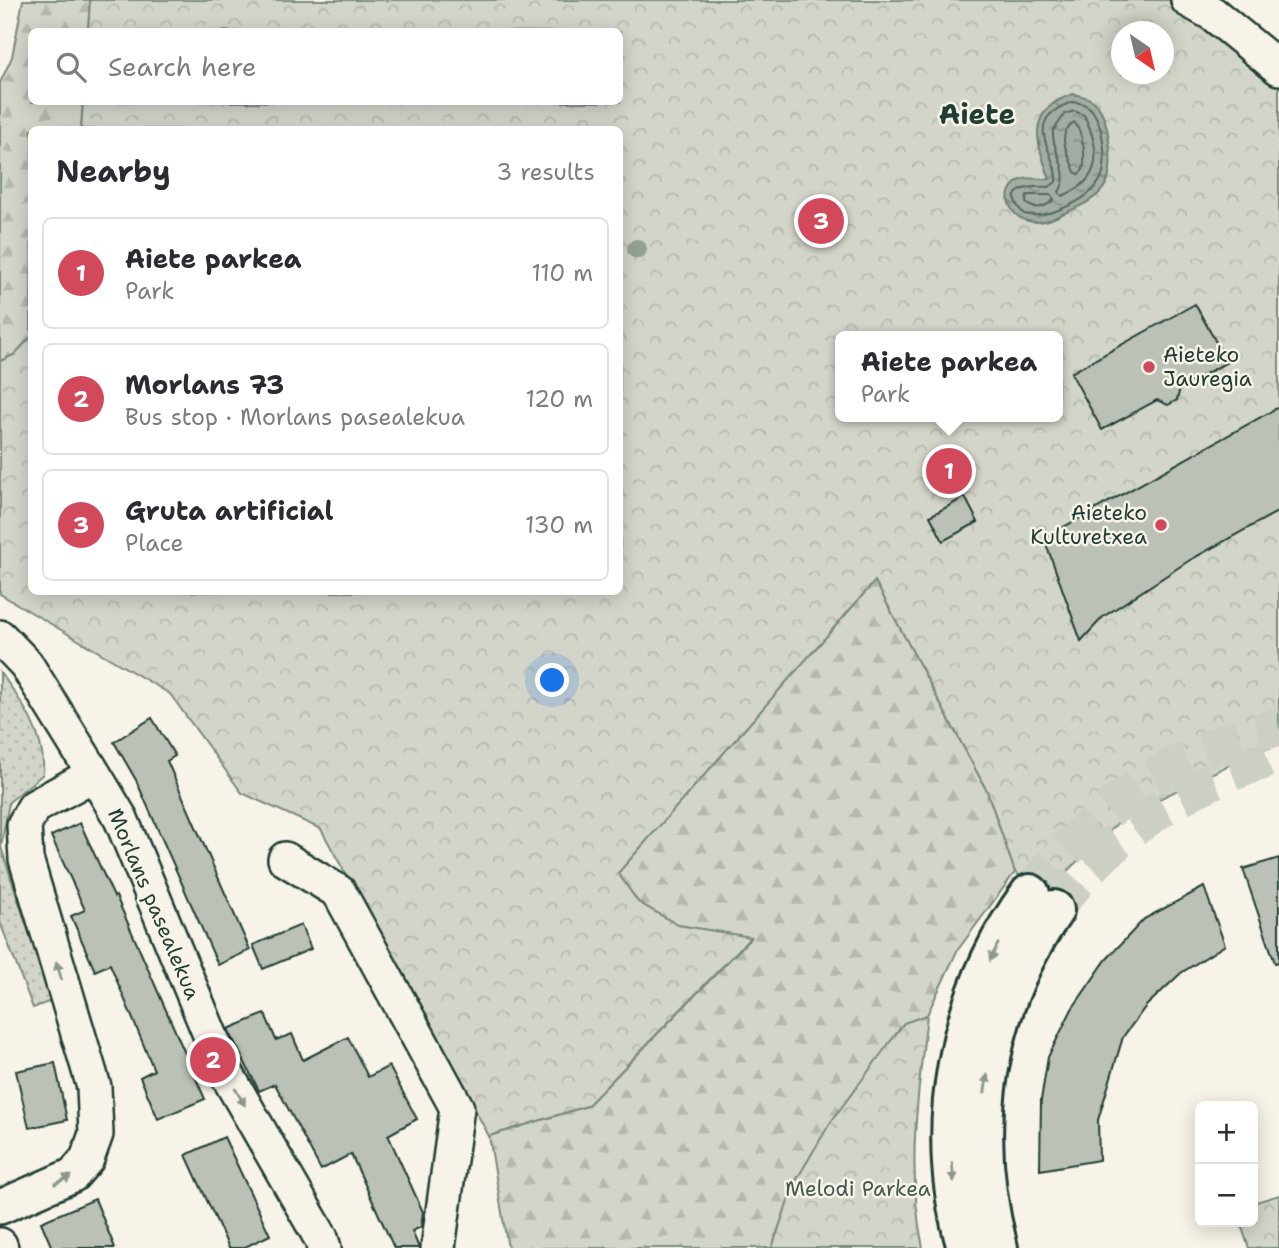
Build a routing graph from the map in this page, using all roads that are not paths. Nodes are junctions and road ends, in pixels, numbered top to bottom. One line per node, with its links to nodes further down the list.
1 (1188, 0): 2 (street)
2 (1279, 68)
3 (0, 637): 4 (street, Morlans pasealekua)
4 (94, 774): 6 (street, one-way to 4); 7 (street, Morlans pasealekua, one-way to 7)
5 (285, 859): 8 (street)
6 (0, 1207)
7 (324, 1248)
8 (438, 1248)
9 (967, 1248): 10 (main road, one-way to 9)
10 (998, 1248)

